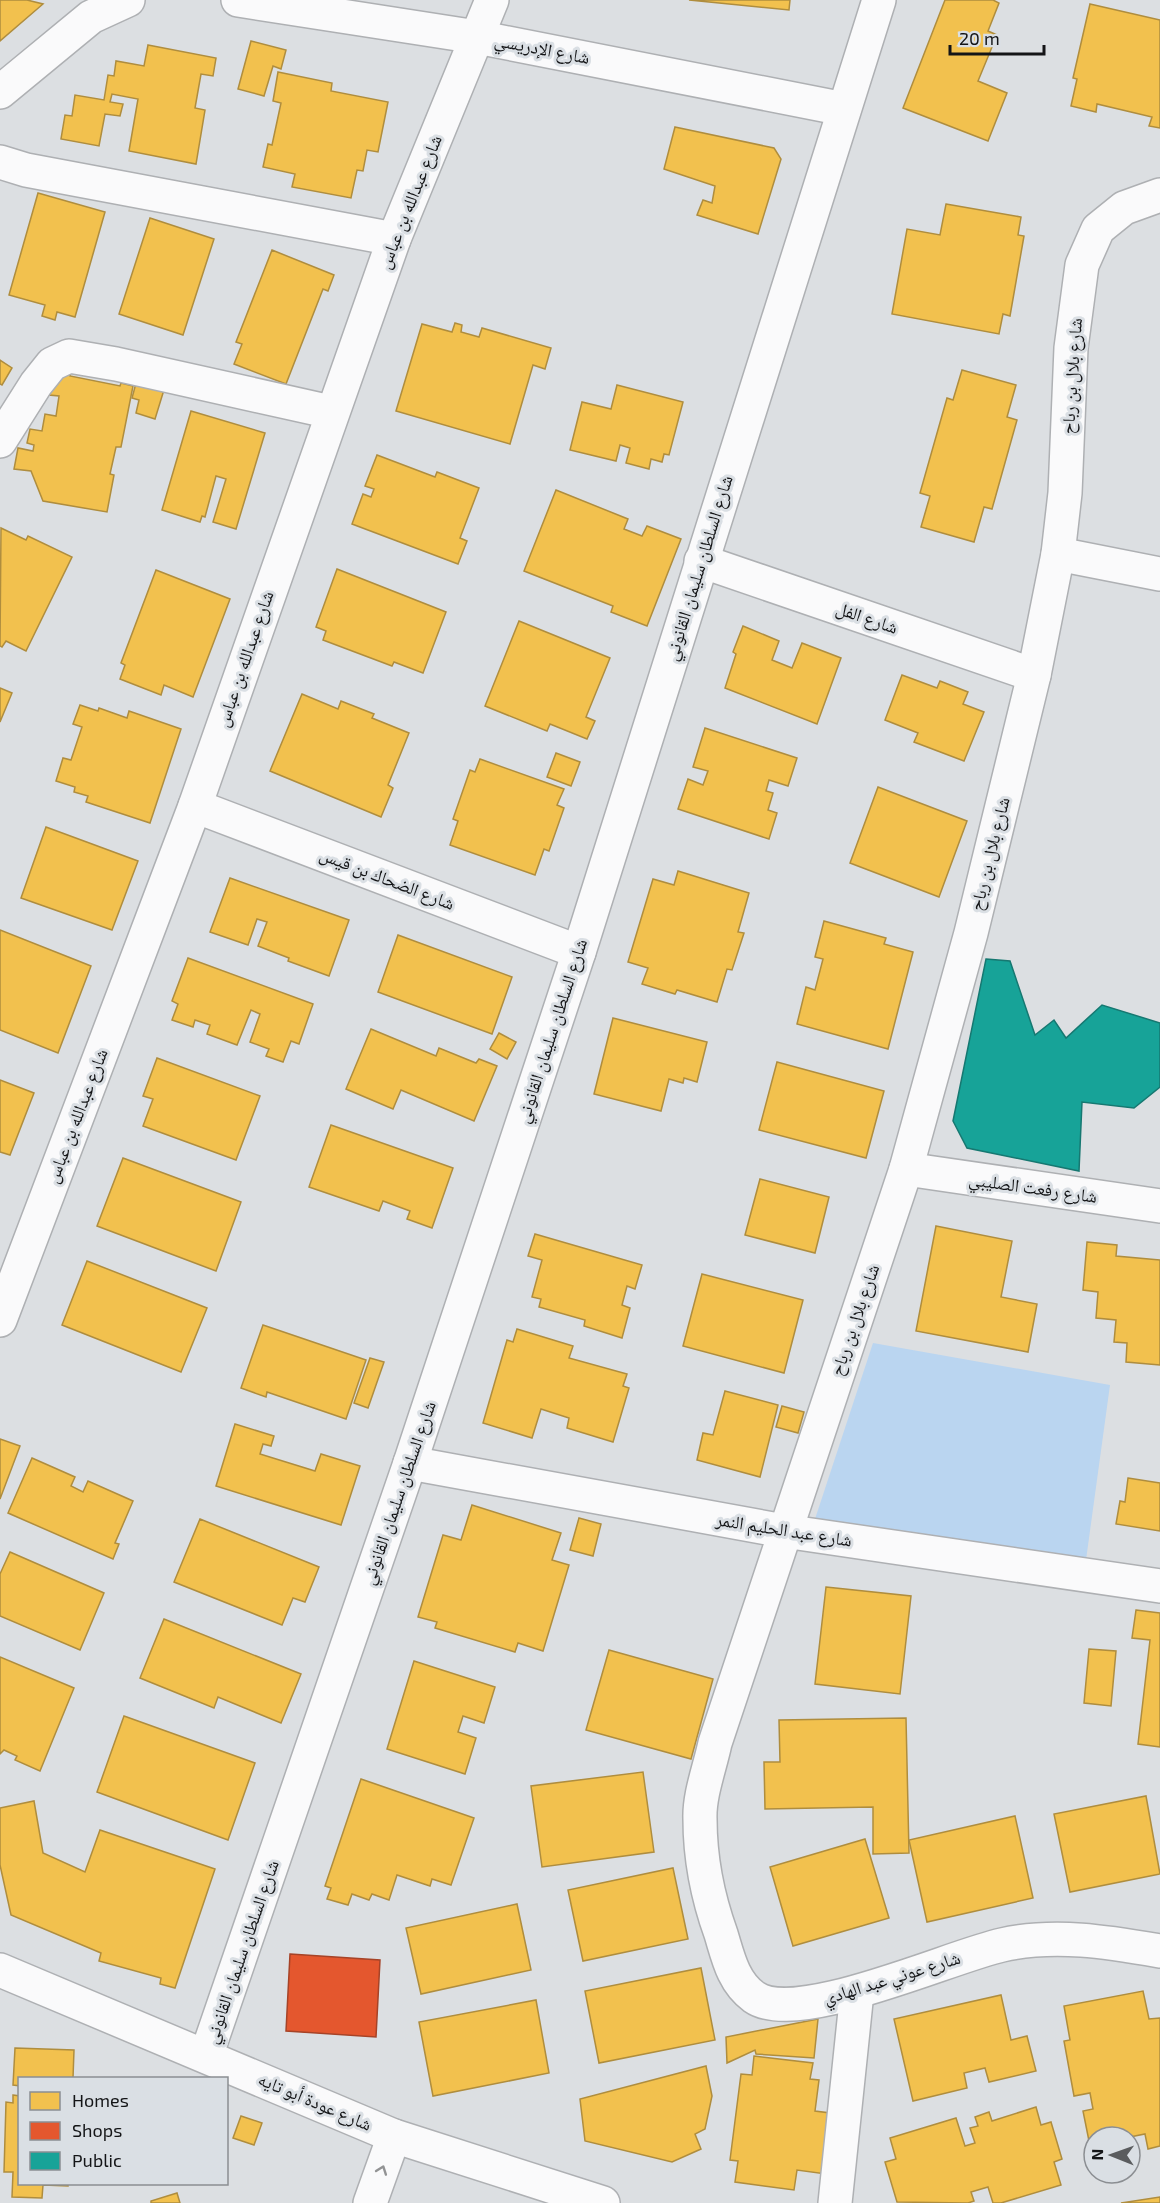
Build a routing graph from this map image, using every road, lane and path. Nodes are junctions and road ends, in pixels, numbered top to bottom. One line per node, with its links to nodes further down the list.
1 (128, 0): 6 (street)
2 (238, 0): 5 (street, شارع الإدريسي)
3 (492, 0): 5 (street, شارع عبدالله بن عباس)
4 (879, 0): 7 (street, شارع السلطان سليمان القانوني)
5 (477, 37): 7 (street, شارع الإدريسي); 10 (street, شارع عبدالله بن عباس)
6 (0, 92)
7 (844, 109): 14 (street, شارع السلطان سليمان القانوني)
8 (0, 162): 10 (street)
9 (1160, 195): 13 (street, شارع بلال بن رباح)
10 (394, 239): 11 (street, شارع عبدالله بن عباس)
11 (331, 412): 12 (street); 17 (street, شارع عبدالله بن عباس)
12 (0, 441)
13 (1058, 554): 15 (street); 16 (street, شارع بلال بن رباح)
14 (701, 561): 16 (street, شارع الفل); 18 (street, شارع السلطان سليمان القانوني)
15 (1160, 574)
16 (1034, 675): 19 (street, شارع بلال بن رباح)
17 (195, 806): 18 (street, شارع الضحاك بن قيس); 21 (street, شارع عبدالله بن عباس)
18 (579, 952): 22 (street, شارع السلطان سليمان القانوني)
19 (906, 1169): 20 (street, شارع رفعت الصليبي); 23 (street, شارع بلال بن رباح)
20 (1160, 1206)
21 (0, 1320)
22 (410, 1463): 23 (street, شارع عبد الحليم النمر); 28 (street, شارع السلطان سليمان القانوني)
23 (784, 1531): 24 (street, شارع عبد الحليم النمر); 27 (street, شارع عوني عبد الهادي)
24 (1160, 1586)
25 (1160, 1951): 27 (street, شارع عوني عبد الهادي)
26 (0, 1970): 28 (street, شارع عودة أبو تايه)
27 (857, 1992): 32 (street)
28 (206, 2056): 29 (street, شارع عودة أبو تايه)
29 (394, 2136): 30 (street, one-way to 29); 31 (street, شارع عودة أبو تايه)
30 (370, 2203)
31 (603, 2203)
32 (835, 2203)

